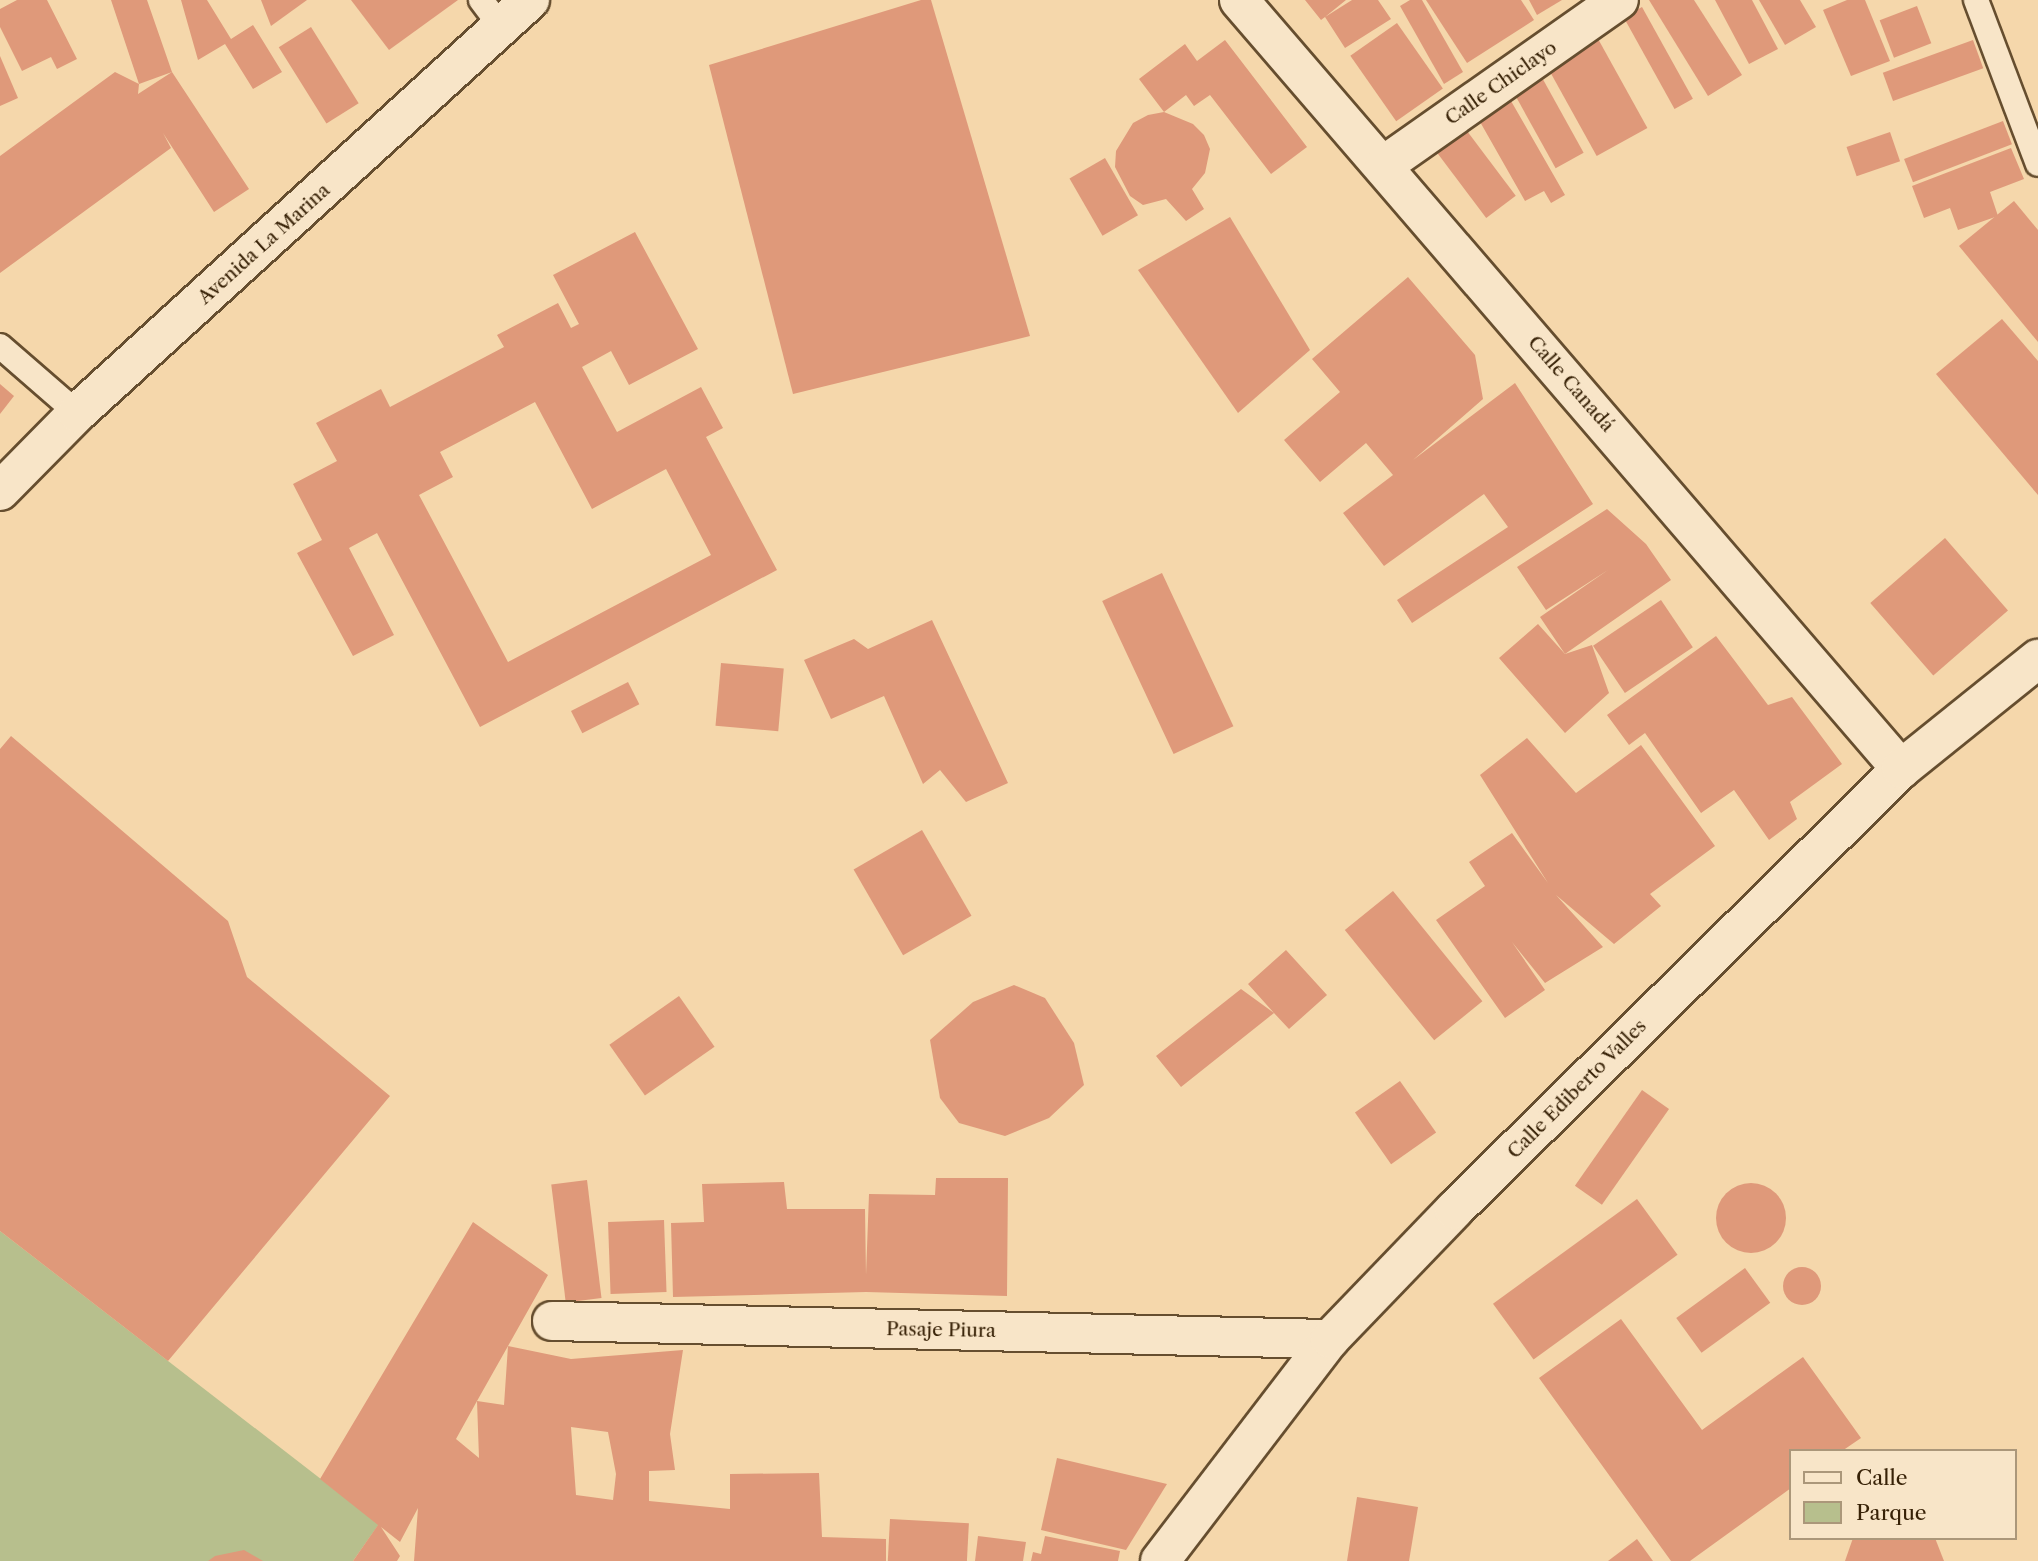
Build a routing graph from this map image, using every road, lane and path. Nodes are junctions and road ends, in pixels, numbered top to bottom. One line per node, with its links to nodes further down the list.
1 (530, 0): 5 (street, Avenida La Marina)
2 (1239, 0): 7 (street, Calle Canadá)
3 (1619, 0): 7 (street, Calle Chiclayo)
4 (1976, 0): 6 (lane)
5 (492, 14): 9 (street, Avenida La Marina)
6 (2038, 164)
7 (1384, 165): 12 (street, Calle Canadá)
8 (0, 346): 9 (lane)
9 (77, 413): 10 (street, Avenida La Marina)
10 (0, 491)
11 (2038, 659): 12 (street, Calle Ediberto Valles)
12 (1901, 769): 14 (street, Calle Ediberto Valles)
13 (552, 1321): 14 (street, Pasaje Piura)
14 (1330, 1339): 15 (street, Calle Ediberto Valles)
15 (1160, 1561)

